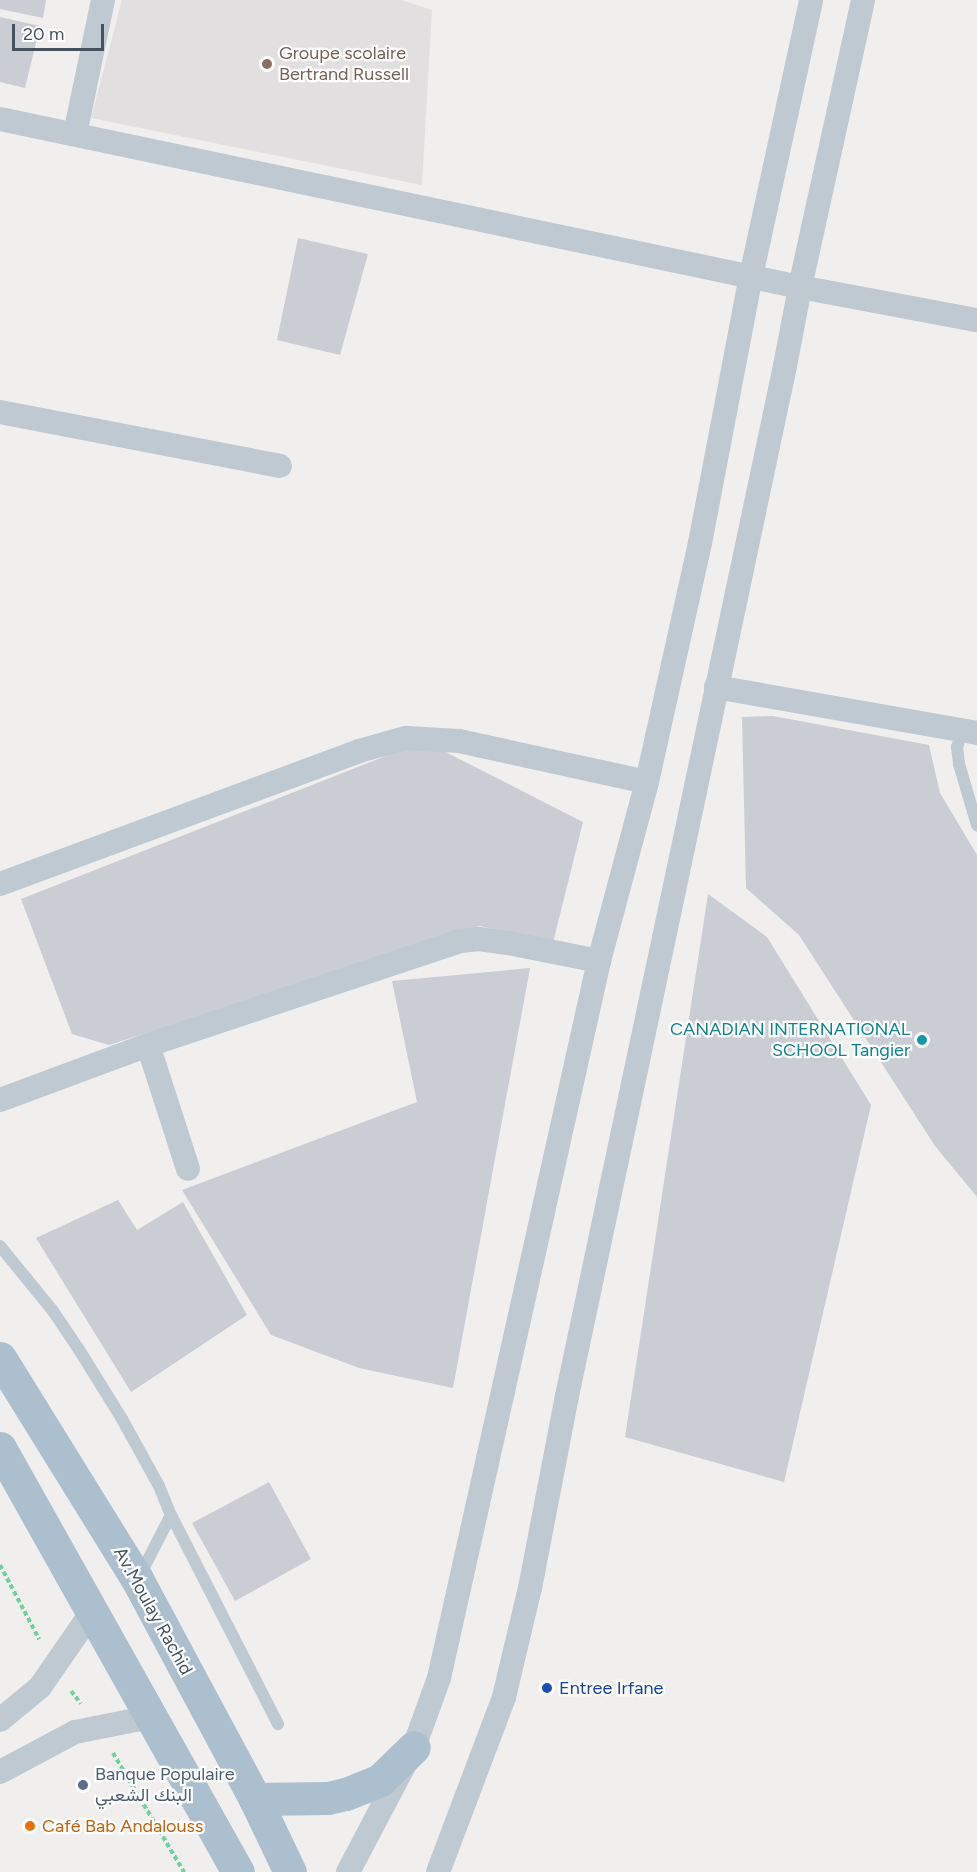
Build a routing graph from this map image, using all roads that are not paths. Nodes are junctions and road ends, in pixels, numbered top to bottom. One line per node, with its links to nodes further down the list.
1 (103, 0): 5 (street)
2 (811, 0): 6 (street)
3 (863, 0): 7 (street)
4 (0, 119): 5 (street)
5 (75, 134): 6 (street)
6 (750, 276): 7 (street); 13 (street)
7 (800, 287): 8 (street); 11 (street)
8 (977, 320)
9 (0, 412): 10 (street)
10 (280, 466)
11 (716, 687): 12 (street); 35 (street)
12 (970, 732): 14 (lane)
13 (647, 782): 15 (street); 16 (street)
14 (977, 825)
15 (0, 884)
16 (599, 961): 17 (street); 29 (street)
17 (148, 1045): 18 (street); 19 (street)
18 (0, 1100)
19 (188, 1169)
20 (0, 1246): 23 (lane)
21 (0, 1358): 24 (main road, Av.Moulay Rachid)
22 (0, 1448): 25 (main road)
23 (171, 1515): 24 (lane); 28 (lane)
24 (138, 1579): 31 (main road, Av.Moulay Rachid)
25 (92, 1612): 26 (main road); 27 (street)
26 (151, 1717): 30 (street); 32 (main road)
27 (0, 1720)
28 (278, 1724)
29 (414, 1747): 31 (main road); 34 (street)
30 (0, 1772)
31 (255, 1799): 33 (main road, Av.Moulay Rachid)
32 (238, 1872)
33 (290, 1872)
34 (348, 1872)
35 (438, 1872)

